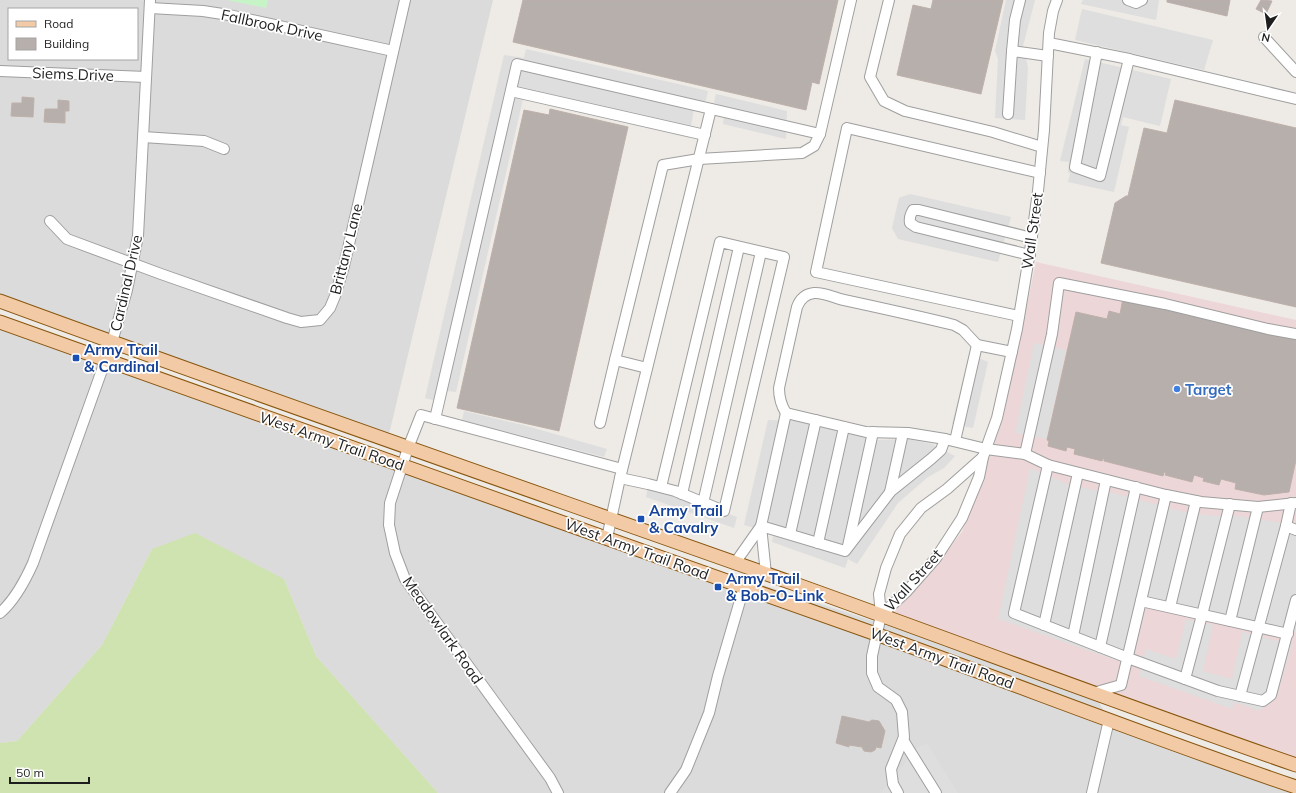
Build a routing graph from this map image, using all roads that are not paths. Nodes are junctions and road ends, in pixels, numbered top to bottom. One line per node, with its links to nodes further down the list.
1 (405, 0): 11 (street, Brittany Lane)
2 (851, 0): 23 (street)
3 (889, 0): 26 (street)
4 (1020, 0): 12 (street)
5 (1057, 0): 10 (street, Wall Street)
6 (1128, 0): 7 (street)
7 (1142, 0)
8 (150, 4): 11 (street, Fallbrook Drive); 18 (street, Cardinal Drive)
9 (1264, 37): 17 (street)
10 (1049, 43): 13 (street); 14 (street, Wall Street)
11 (393, 51): 37 (street, Brittany Lane)
12 (1012, 51): 14 (street); 22 (street)
13 (1097, 52): 15 (street); 15 (street)
14 (1048, 56): 26 (street, Wall Street)
15 (1129, 59): 20 (street)
16 (0, 71): 18 (street, Siems Drive)
17 (1296, 72)
18 (146, 77): 25 (street, Cardinal Drive)
19 (511, 91): 21 (street); 24 (street); 49 (street)
20 (1296, 99)
21 (711, 109): 23 (street); 24 (street)
22 (1008, 114)
23 (820, 134): 28 (street)
24 (704, 135): 28 (street)
25 (143, 137): 27 (street); 37 (street, Cardinal Drive)
26 (1042, 147): 29 (street, Wall Street)
27 (224, 149)
28 (699, 159): 46 (street); 47 (street)
29 (1040, 173): 33 (street, Wall Street); 39 (street)
30 (955, 219): 32 (street); 32 (street); 33 (street)
31 (50, 221): 37 (street, Brittany Lane)
32 (952, 236): 36 (street)
33 (1032, 238): 36 (street, Wall Street)
34 (739, 247): 35 (street); 64 (street); 67 (street)
35 (762, 252): 70 (street); 70 (street)
36 (1030, 255): 39 (street, Wall Street)
37 (132, 262): 42 (street, Cardinal Drive)
38 (0, 301): 42 (main road, West Army Trail Road)
39 (1019, 316): 44 (street, Wall Street)
40 (0, 322): 45 (main road, West Army Trail Road)
41 (1296, 334): 58 (street)
42 (112, 342): 45 (street, Cardinal Drive); 56 (main road, West Army Trail Road)
43 (978, 345): 44 (street); 48 (street); 55 (street)
44 (1012, 352): 57 (street, Wall Street)
45 (106, 360): 59 (main road, West Army Trail Road); 88 (street, Cardinal Drive)
46 (615, 360): 47 (street); 51 (street)
47 (647, 368): 62 (street)
48 (786, 413): 50 (street); 75 (street)
49 (435, 419): 56 (street, Meadowlark Road); 62 (street)
50 (816, 420): 52 (street); 78 (street)
51 (600, 422)
52 (844, 427): 53 (street); 80 (street)
53 (873, 432): 54 (street); 81 (street)
54 (903, 433): 55 (street); 66 (street)
55 (950, 440): 57 (street); 66 (street)
56 (408, 448): 59 (street, Meadowlark Road); 74 (main road, West Army Trail Road)
57 (985, 453): 58 (street); 89 (street, Wall Street); 89 (street, Wall Street)
58 (1025, 454): 60 (street)
59 (402, 465): 79 (main road, West Army Trail Road); 106 (street, Meadowlark Road)
60 (1048, 465): 61 (street); 92 (street)
61 (1078, 472): 63 (street); 92 (street)
62 (621, 473): 64 (street); 74 (street)
63 (1106, 480): 65 (street); 96 (street)
64 (661, 487): 67 (street)
65 (1136, 487): 68 (street); 97 (street)
66 (890, 492): 81 (street)
67 (682, 494): 70 (street)
68 (1166, 495): 69 (street); 86 (street)
69 (1196, 501): 72 (street); 87 (street)
70 (704, 503)
71 (1294, 503): 73 (street); 76 (street)
72 (1230, 504): 73 (street); 90 (street)
73 (1258, 507): 91 (street)
74 (611, 519): 79 (street); 82 (main road, West Army Trail Road)
75 (761, 526): 78 (street); 82 (street); 83 (street)
76 (1286, 526): 77 (street); 93 (street)
77 (1296, 530)
78 (790, 534): 80 (street)
79 (607, 538): 84 (main road, West Army Trail Road)
80 (818, 543): 81 (street)
81 (847, 548)
82 (735, 563): 83 (main road, West Army Trail Road)
83 (766, 574): 89 (main road, West Army Trail Road)
84 (744, 587): 94 (main road, West Army Trail Road); 107 (street)
85 (1296, 600): 95 (street)
86 (1141, 601): 87 (street); 98 (street)
87 (1170, 607): 90 (street)
88 (0, 613)
89 (881, 615): 94 (street, Wall Street); 100 (main road, West Army Trail Road)
90 (1202, 615): 91 (street); 99 (street)
91 (1230, 621): 93 (street)
92 (1044, 625): 96 (street)
93 (1258, 628): 95 (street); 101 (street)
94 (876, 634): 102 (main road, West Army Trail Road); 103 (street, Wall Street)
95 (1288, 634): 101 (street)
96 (1073, 636): 97 (street)
97 (1100, 647): 98 (street)
98 (1128, 658): 99 (street); 100 (street)
99 (1185, 679): 101 (street)
100 (1093, 693): 104 (main road, West Army Trail Road)
101 (1240, 696)
102 (1109, 720): 105 (main road, West Army Trail Road); 110 (street)
103 (903, 740): 108 (street); 109 (street)
104 (1296, 765)
105 (1296, 787)
106 (558, 793)
107 (670, 793)
108 (898, 793)
109 (936, 793)
110 (1092, 793)

